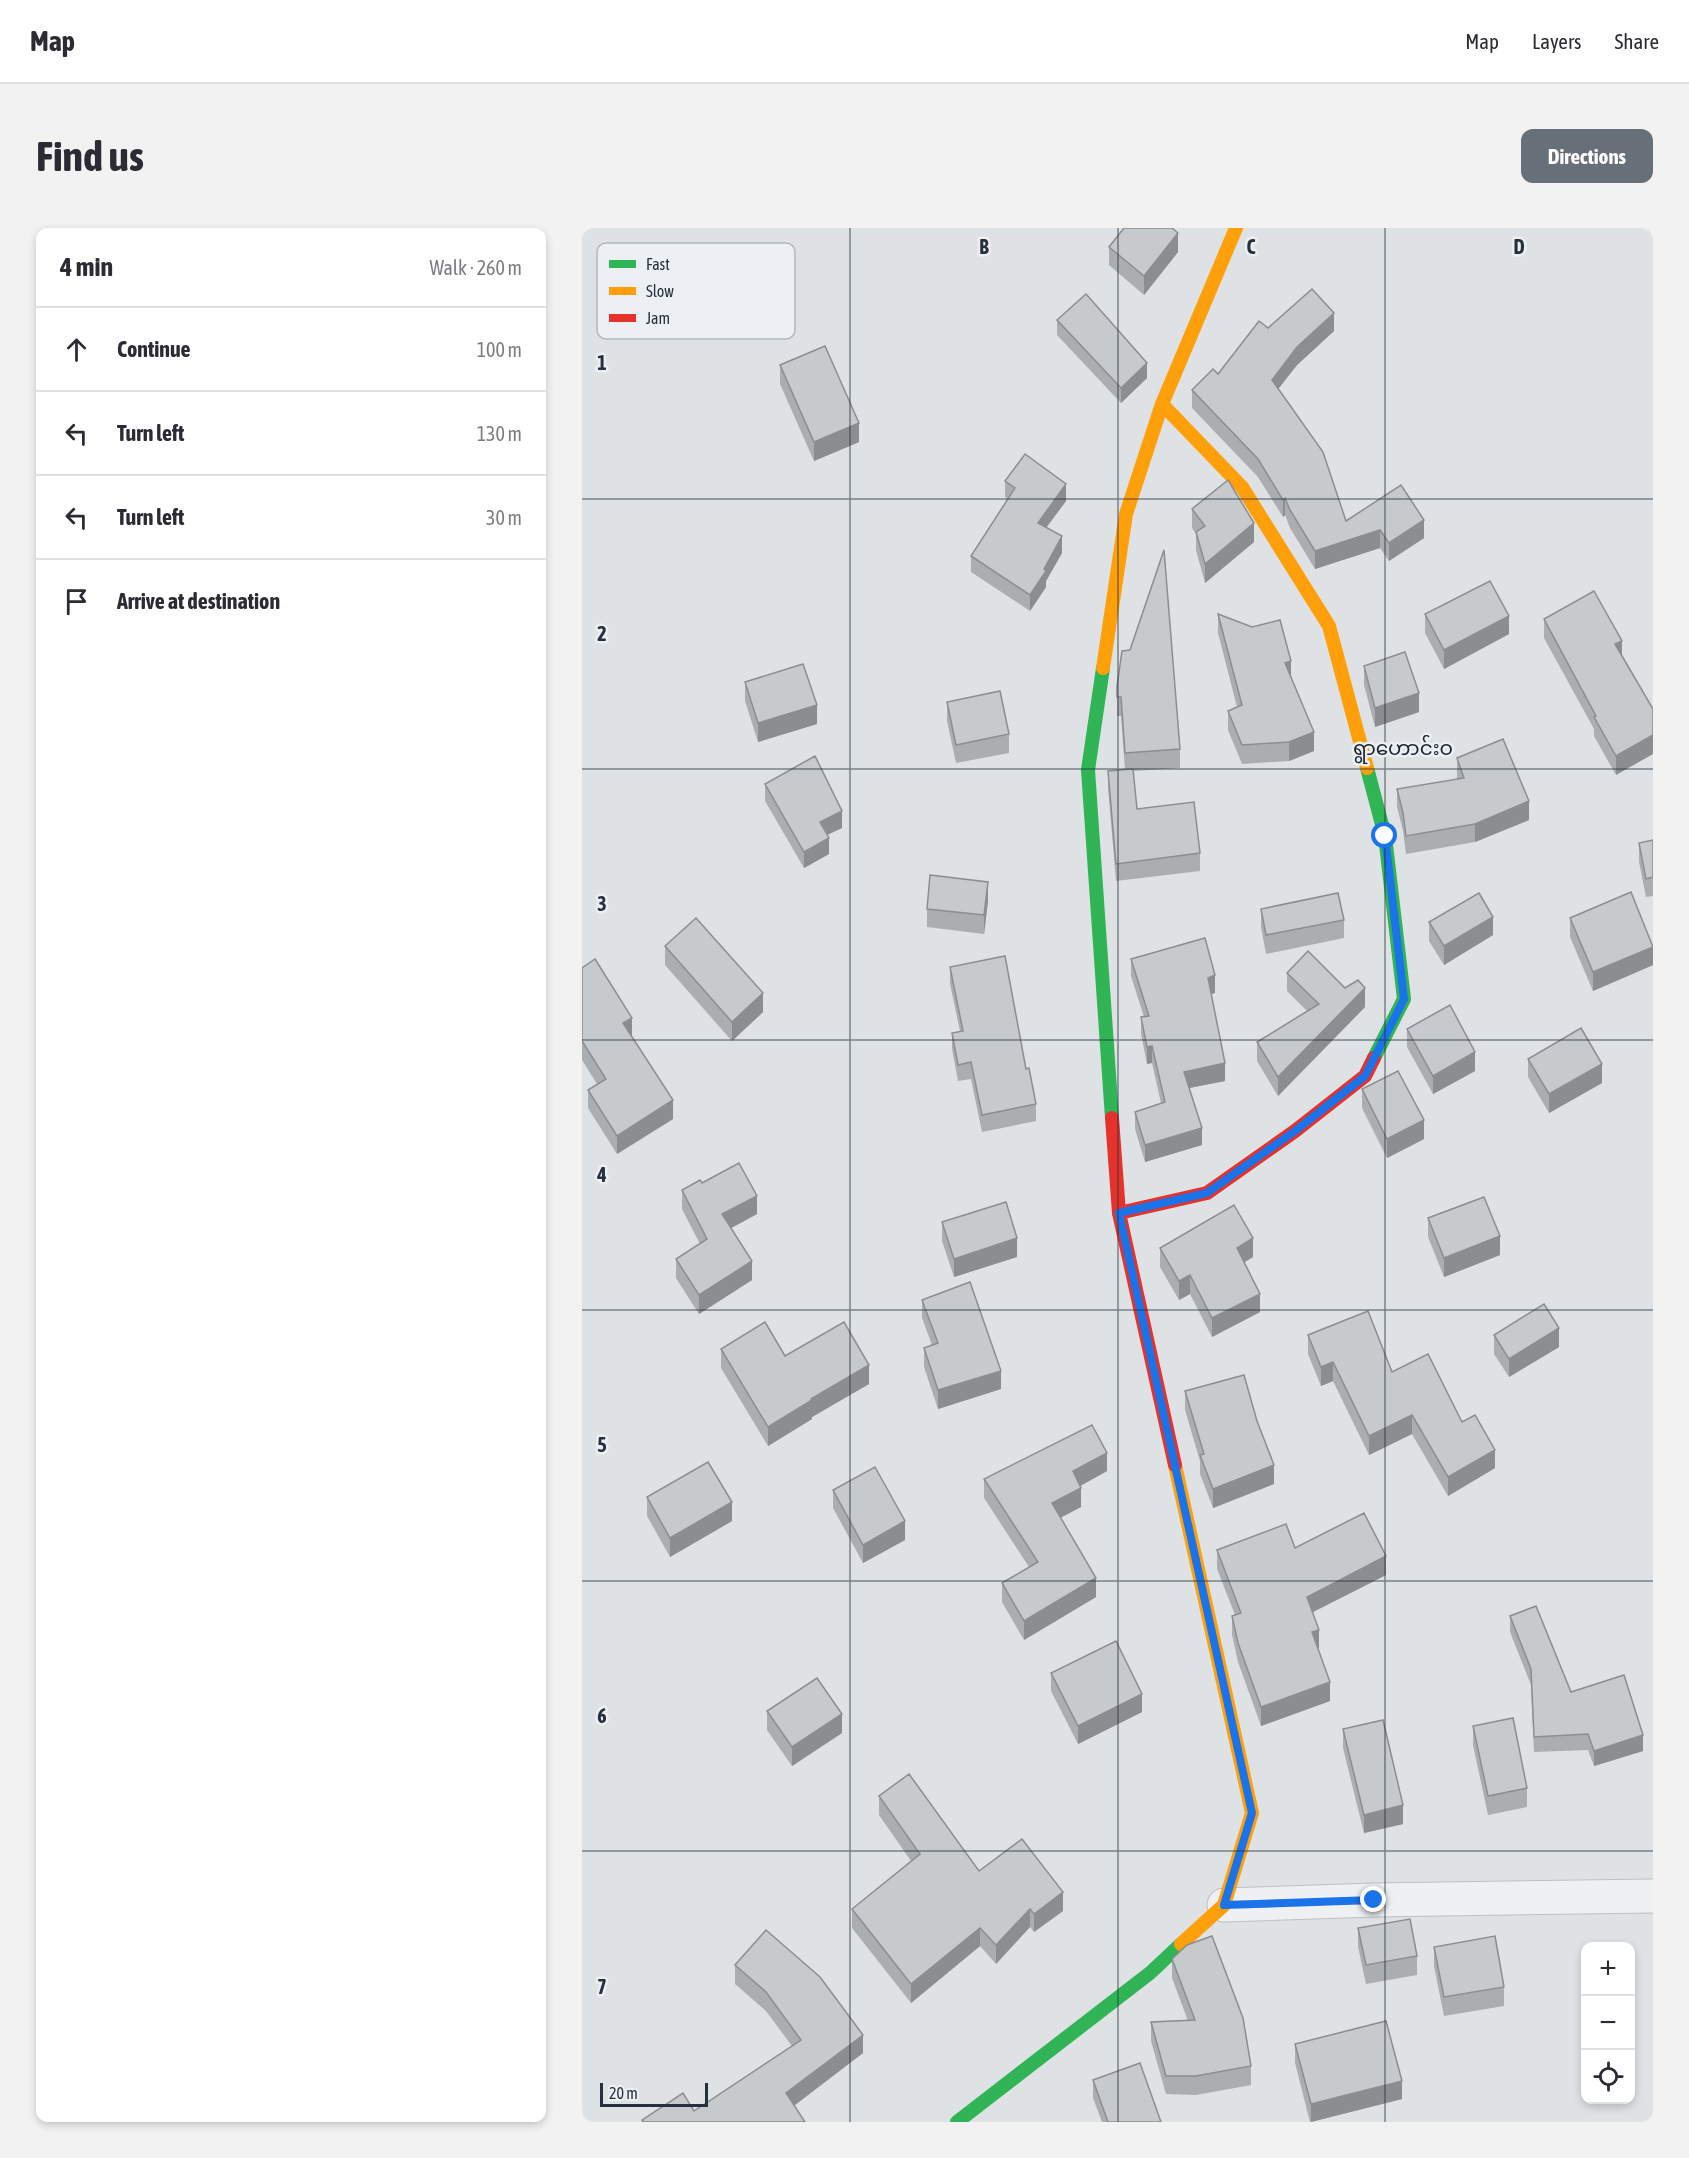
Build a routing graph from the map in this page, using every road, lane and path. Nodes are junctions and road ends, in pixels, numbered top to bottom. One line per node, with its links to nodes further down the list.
1 (1236, 228): 2 (main road)
2 (1162, 404): 3 (main road); 3 (main road)
3 (1119, 1213): 5 (main road)
4 (1653, 1896): 5 (street)
5 (1224, 1905): 6 (main road)
6 (957, 2122)

